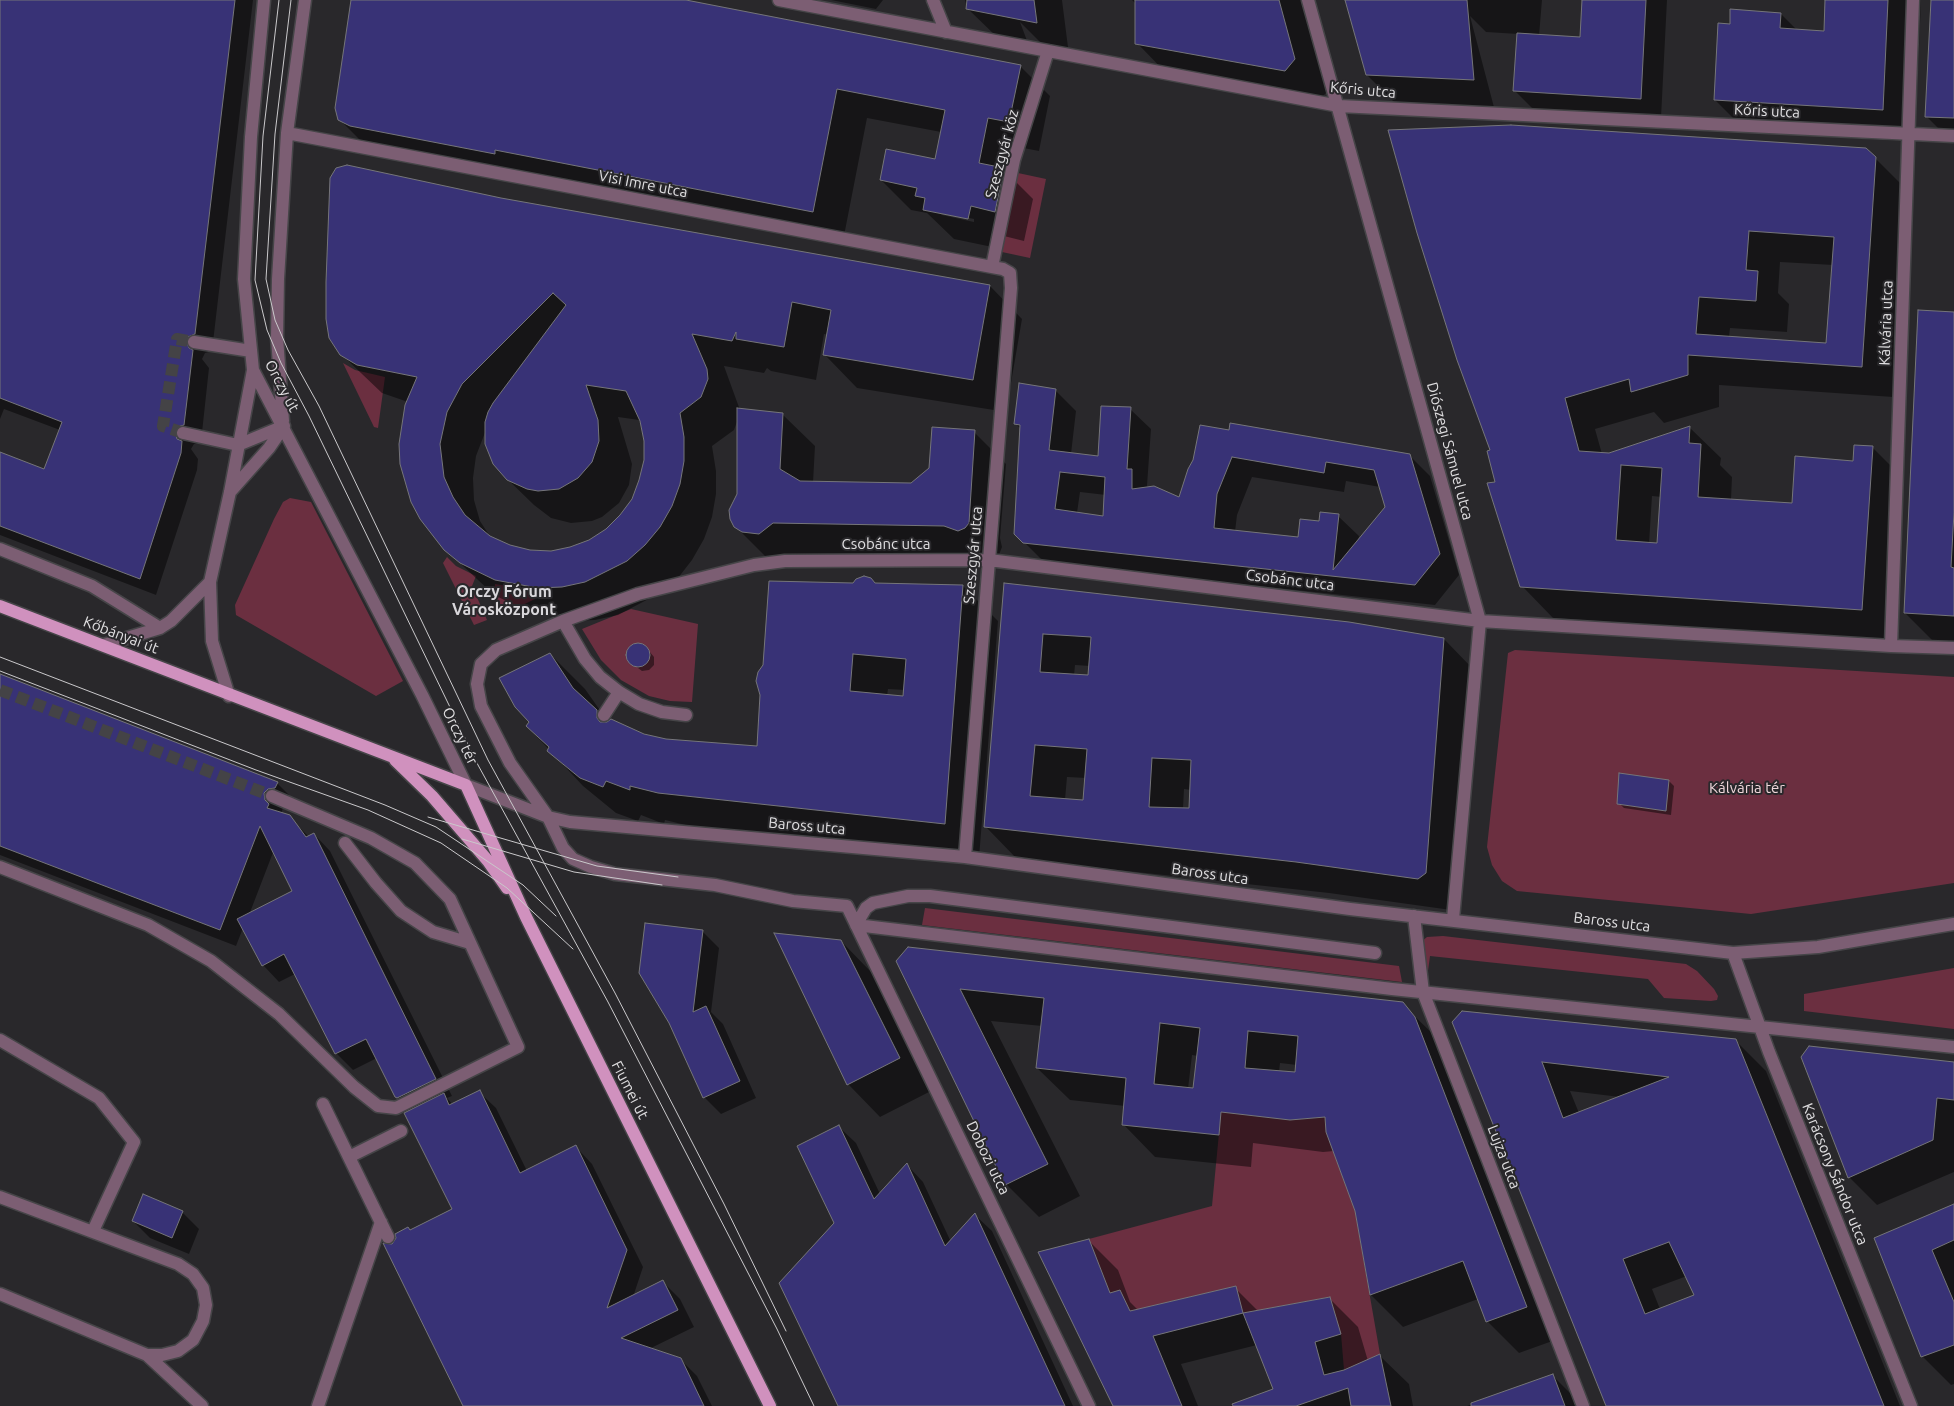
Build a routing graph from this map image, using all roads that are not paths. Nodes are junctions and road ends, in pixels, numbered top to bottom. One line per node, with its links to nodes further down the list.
1 (264, 0): 15 (street, Orczy út)
2 (305, 0): 10 (street, Orczy út)
3 (779, 0): 7 (street, Kőris utca)
4 (933, 0): 7 (street)
5 (1308, 0): 9 (street, Diószegi Sámuel utca)
6 (1913, 0): 11 (street, Kálvária utca)
7 (946, 32): 8 (street, Kőris utca)
8 (1048, 51): 9 (street, Kőris utca); 13 (street, Szeszgyár köz)
9 (1339, 106): 11 (street, Kőris utca); 25 (street, Diószegi Sámuel utca)
10 (287, 133): 13 (street, Visi Imre utca); 17 (street, Orczy út)
11 (1910, 134): 12 (street, Kőris utca); 29 (street, Kálvária utca)
12 (1954, 136)
13 (992, 267): 22 (street, Szeszgyár utca)
14 (194, 342): 15 (street)
15 (251, 351): 16 (street, Orczy út)
16 (253, 370): 17 (street, Orczy út); 19 (street)
17 (284, 426): 19 (street); 20 (street); 36 (street, Orczy tér)
18 (183, 433): 19 (street)
19 (238, 445): 20 (street)
20 (230, 492): 23 (street)
21 (0, 549): 27 (street)
22 (989, 560): 25 (street, Csobánc utca); 26 (street, Csobánc utca); 40 (street, Szeszgyár utca)
23 (210, 582): 27 (street); 32 (street)
24 (0, 606): 28 (main road, Kőbányai út)
25 (1480, 620): 29 (street); 44 (street, Diószegi Sámuel utca)
26 (564, 621): 31 (street); 38 (street, Csobánc utca)
27 (160, 628): 28 (street)
28 (104, 645): 32 (main road, Kőbányai út)
29 (1891, 646): 30 (street)
30 (1954, 648)
31 (619, 692): 33 (street); 34 (street)
32 (229, 696): 35 (main road, Orczy tér)
33 (604, 715)
34 (686, 715)
35 (390, 756): 36 (main road, Orczy tér); 43 (main road)
36 (466, 786): 38 (street, Baross utca); 43 (main road, Fiumei út)
37 (272, 796): 47 (street)
38 (548, 817): 40 (street, Baross utca); 46 (street, Dobozi utca)
39 (345, 843): 47 (street)
40 (964, 857): 42 (street, Baross utca)
41 (0, 867): 47 (street)
42 (1414, 916): 44 (street, Baross utca); 50 (street, Lujza utca)
43 (526, 917): 65 (main road, Fiumei út)
44 (1453, 919): 49 (street, Baross utca)
45 (1954, 924): 49 (street, Baross utca)
46 (856, 925): 48 (street); 50 (street); 66 (street, Dobozi utca)
47 (470, 943)
48 (1375, 953)
49 (1733, 953): 51 (street, Karácsony Sándor utca)
50 (1423, 992): 51 (street); 67 (street, Lujza utca)
51 (1759, 1028): 53 (street); 68 (street, Karácsony Sándor utca)
52 (0, 1040): 59 (street)
53 (1954, 1046)
54 (322, 1104): 56 (street)
55 (401, 1131): 56 (street)
56 (349, 1157): 58 (street)
57 (0, 1197): 59 (street)
58 (381, 1222): 60 (street); 64 (street)
59 (94, 1232): 62 (street)
60 (388, 1237)
61 (0, 1294): 62 (street)
62 (147, 1355): 63 (street)
63 (202, 1406)
64 (318, 1406)
65 (770, 1406)
66 (1089, 1406)
67 (1583, 1406)
68 (1911, 1406)

